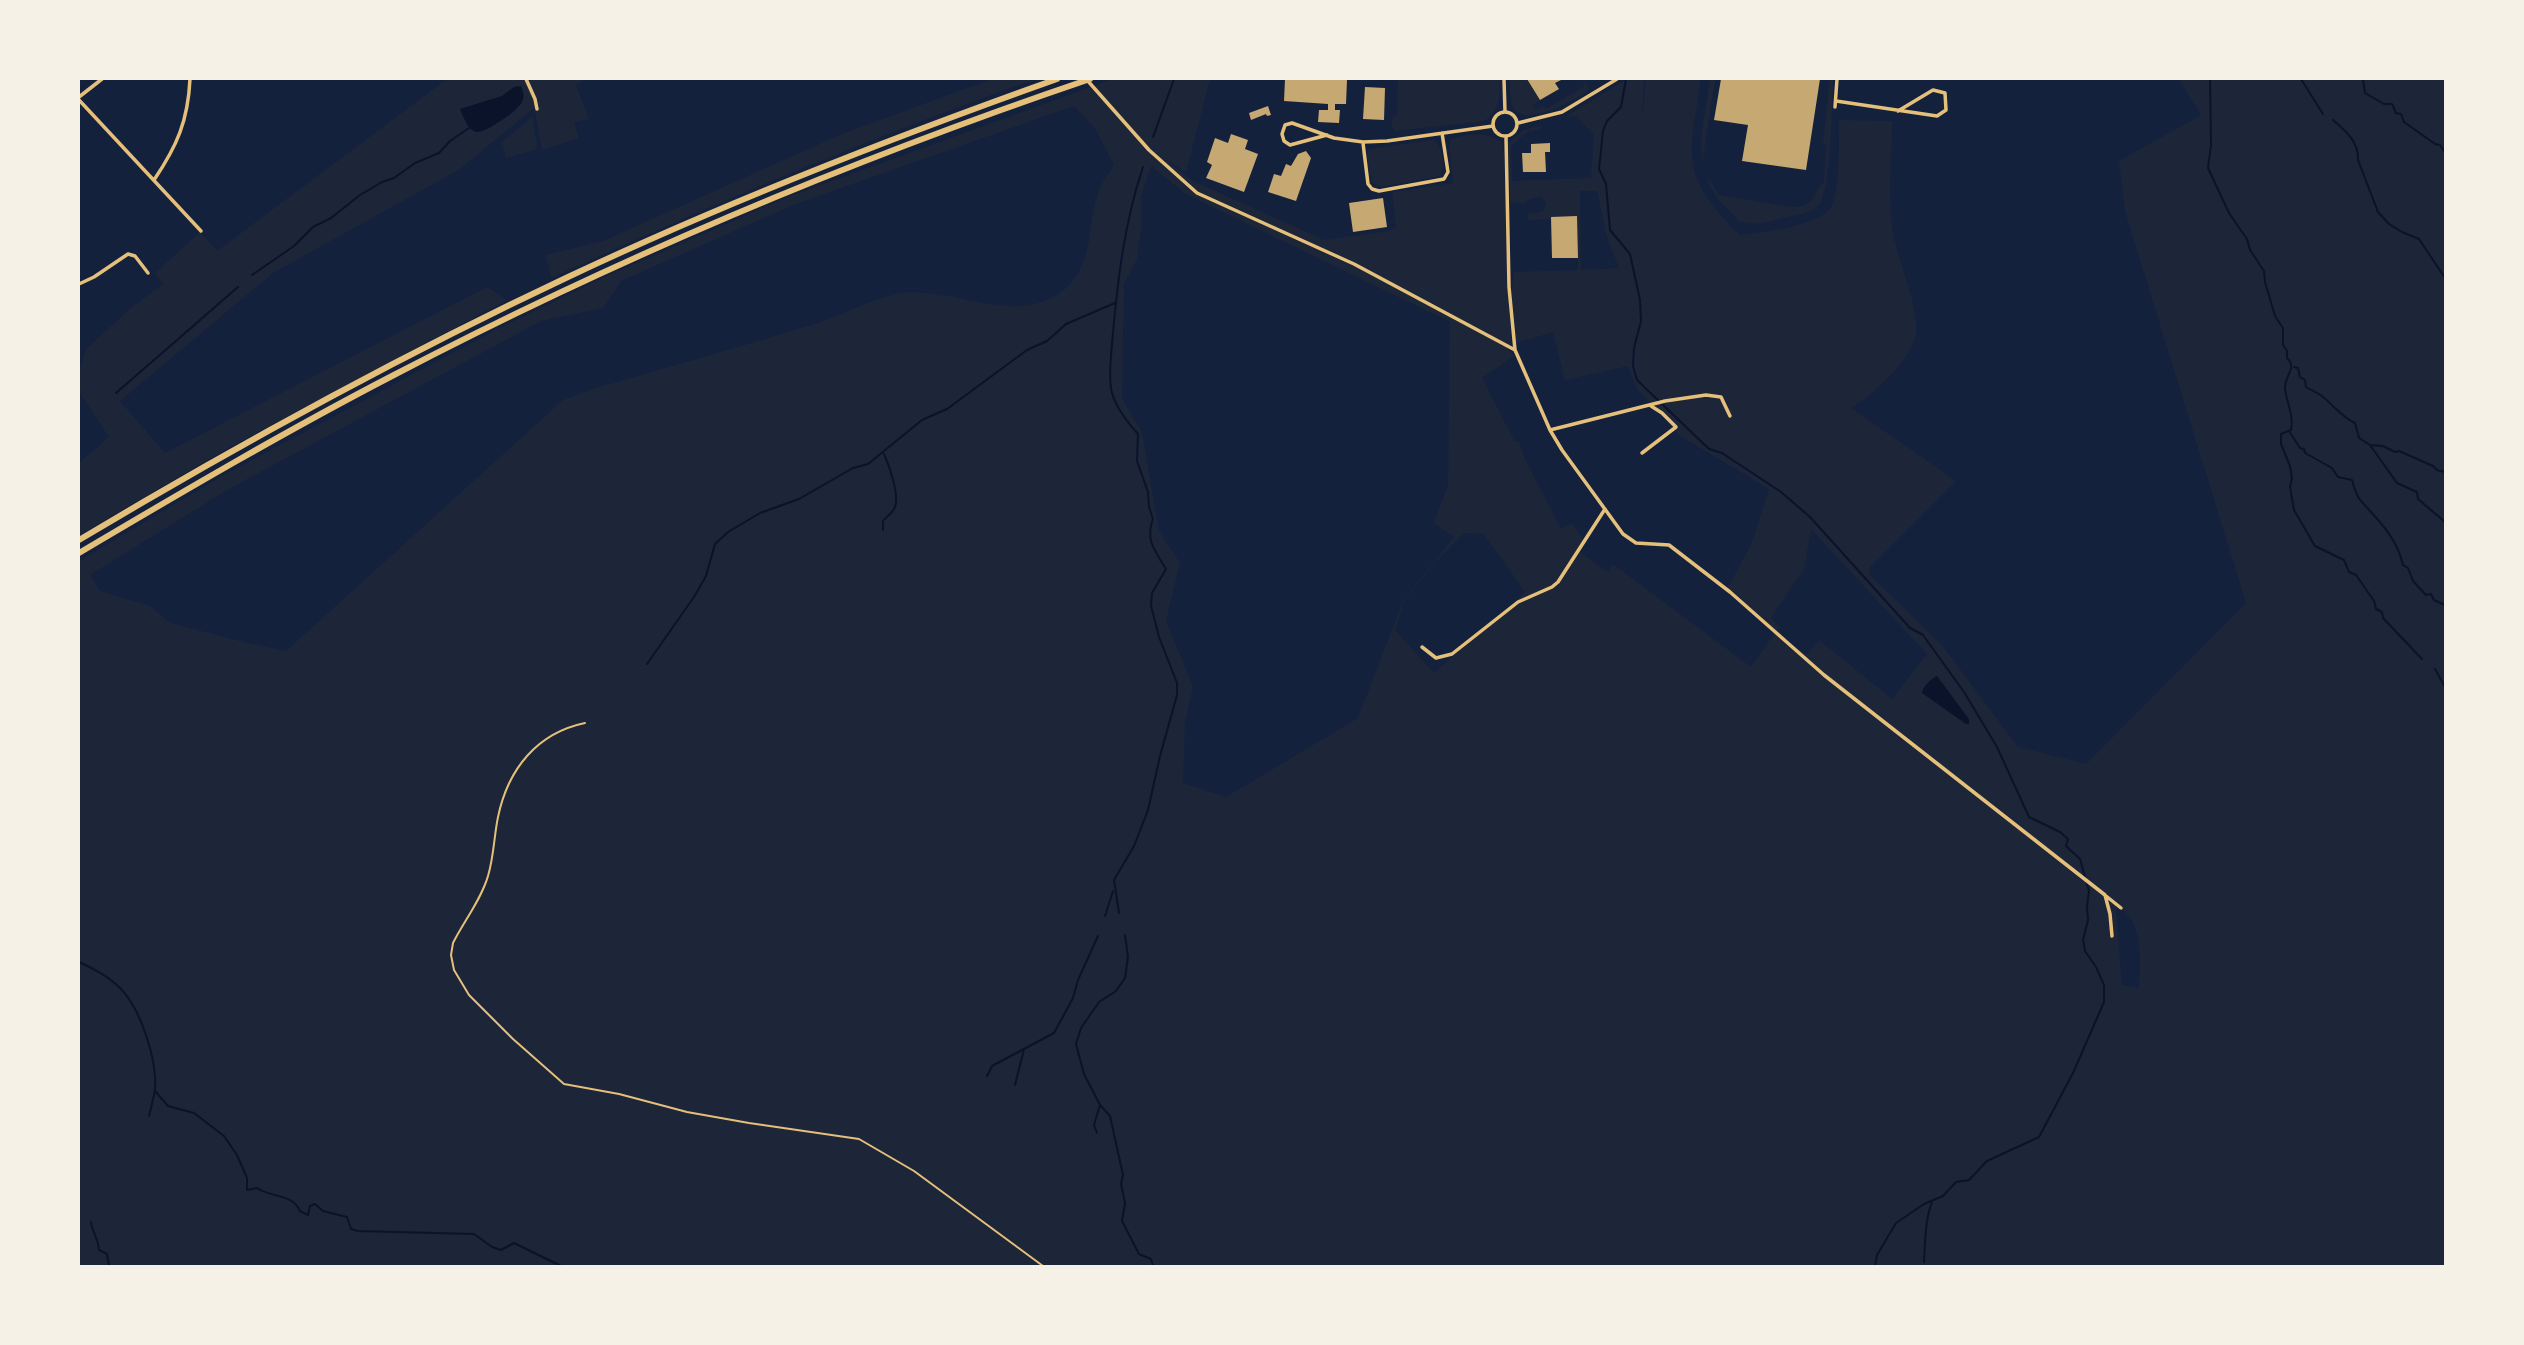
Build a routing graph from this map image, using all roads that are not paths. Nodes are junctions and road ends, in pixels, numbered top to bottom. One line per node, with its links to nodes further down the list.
1 (102, 79): 9 (street)
2 (190, 79): 21 (street)
3 (526, 79): 12 (street)
4 (1057, 79): 31 (highway)
5 (1088, 79): 25 (street); 32 (highway)
6 (1504, 79): 14 (street)
7 (1617, 79): 15 (street)
8 (1837, 79): 10 (street)
9 (79, 98): 21 (street)
10 (1836, 100): 11 (street); 13 (street)
11 (1835, 107)
12 (537, 109)
13 (1898, 111): 13 (street)
14 (1505, 112): 15 (street); 16 (street)
15 (1518, 123): 19 (street)
16 (1493, 126): 17 (street); 19 (street)
17 (1442, 133): 20 (street); 20 (street)
18 (1327, 135): 18 (street); 20 (street)
19 (1506, 137): 25 (street)
20 (1363, 142)
21 (154, 180): 22 (street)
22 (201, 231)
23 (148, 273): 24 (street)
24 (79, 284)
25 (1514, 350): 28 (street)
26 (1649, 405): 27 (street); 28 (street); 29 (street)
27 (1730, 416)
28 (1550, 430): 30 (street)
29 (1642, 453)
30 (1605, 509): 33 (street); 34 (street)
31 (79, 540)
32 (79, 553)
33 (1422, 647)
34 (2105, 895): 35 (street); 36 (street)
35 (2121, 908)
36 (2112, 936)

